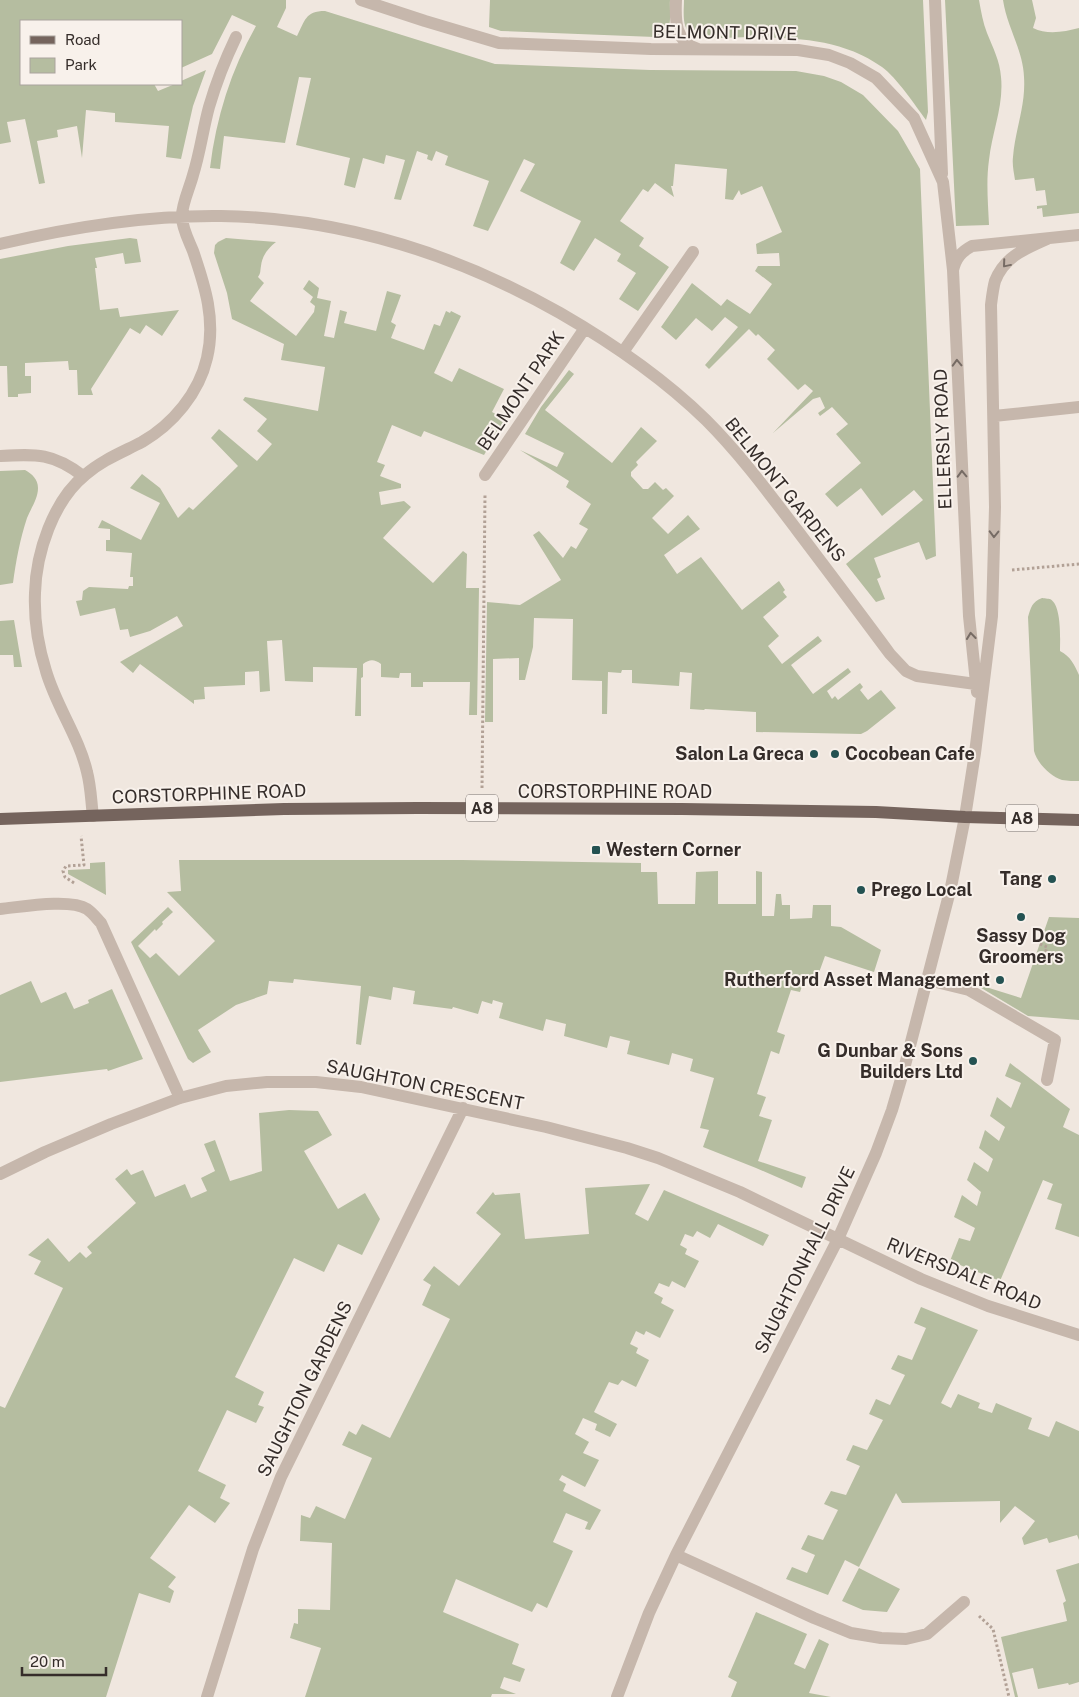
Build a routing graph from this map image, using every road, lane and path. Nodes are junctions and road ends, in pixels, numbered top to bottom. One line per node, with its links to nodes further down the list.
1 (361, 0): 5 (street, BELMONT DRIVE)
2 (676, 0): 5 (street)
3 (935, 0): 6 (street)
4 (236, 37): 7 (street)
5 (700, 49): 6 (street, BELMONT DRIVE)
6 (943, 182): 12 (street, BELMONT DRIVE)
7 (182, 217): 10 (street, BELMONT GARDENS); 13 (street, BELMONT GARDENS); 19 (street)
8 (1079, 235): 9 (street, ELLERSLY ROAD)
9 (1047, 239): 12 (street, ELLERSLY ROAD); 16 (street, ELLERSLY ROAD, one-way to 16)
10 (0, 244)
11 (693, 252): 14 (street)
12 (953, 270): 22 (street, ELLERSLY ROAD, one-way to 12)
13 (585, 328): 14 (street, BELMONT GARDENS); 18 (street, BELMONT PARK)
14 (623, 352): 22 (street, BELMONT GARDENS)
15 (1079, 407): 16 (street)
16 (994, 416): 21 (street, ELLERSLY ROAD, one-way to 21)
17 (0, 456): 19 (street)
18 (485, 475): 23 (path)
19 (83, 476): 25 (street)
20 (1079, 564): 21 (path)
21 (994, 570): 22 (street, ELLERSLY ROAD)
22 (979, 685): 26 (street, ELLERSLY ROAD)
23 (481, 808): 25 (main road, CORSTORPHINE ROAD / A8); 26 (main road, CORSTORPHINE ROAD / A8)
24 (79, 815): 25 (main road, CORSTORPHINE ROAD / A8); 27 (main road, CORSTORPHINE ROAD / A8); 29 (path)
25 (93, 816)
26 (965, 817): 28 (main road, CORSTORPHINE ROAD / A8); 33 (street, SAUGHTONHALL DRIVE)
27 (0, 819)
28 (1079, 820)
29 (75, 883)
30 (0, 909): 35 (street)
31 (1040, 944): 32 (path)
32 (1043, 960)
33 (928, 980): 34 (street); 38 (street, SAUGHTONHALL DRIVE)
34 (1047, 1080)
35 (180, 1098): 36 (street, SAUGHTON CRESCENT); 37 (street, SAUGHTON CRESCENT)
36 (463, 1108): 38 (street, SAUGHTON CRESCENT); 42 (street, SAUGHTON GARDENS)
37 (0, 1174)
38 (838, 1239): 39 (street, RIVERSDALE ROAD); 40 (street, SAUGHTONHALL DRIVE)
39 (1079, 1335)
40 (676, 1555): 41 (street); 43 (street, SAUGHTONHALL DRIVE)
41 (964, 1602): 44 (path)
42 (207, 1697)
43 (617, 1697)
44 (1009, 1697)

